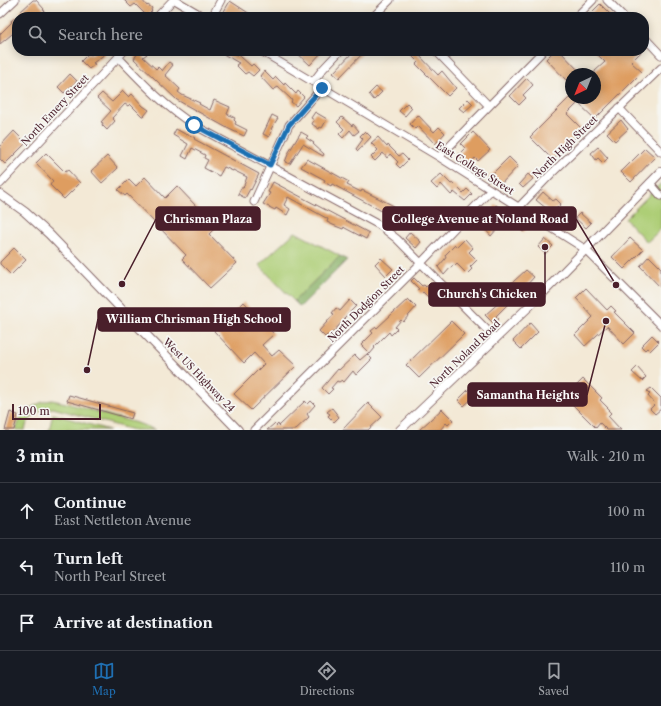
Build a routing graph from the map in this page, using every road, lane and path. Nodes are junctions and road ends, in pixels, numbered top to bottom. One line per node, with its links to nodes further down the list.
1 (15, 0): 13 (street)
2 (174, 0): 7 (street); 8 (street)
3 (221, 0): 9 (street)
4 (390, 0): 10 (street)
5 (593, 0): 11 (street)
6 (607, 0): 12 (street)
7 (161, 12)
8 (195, 12)
9 (215, 12)
10 (378, 12)
11 (581, 12)
12 (619, 12)
13 (0, 14)
14 (649, 43): 15 (street)
15 (661, 55)
16 (269, 56): 22 (street, East College Street)
17 (335, 56): 22 (street)
18 (441, 56): 24 (street)
19 (538, 56): 24 (street)
20 (118, 57): 28 (street); 31 (street, North Emery Street)
21 (661, 68): 25 (street, North High Street)
22 (313, 82): 23 (street, East College Street)
23 (322, 88): 27 (street, East College Street); 28 (street)
24 (489, 106): 27 (street)
25 (619, 108): 26 (street); 36 (street, North High Street)
26 (661, 152)
27 (439, 157): 32 (street, East College Street)
28 (270, 165): 35 (street); 38 (street)
29 (661, 172): 30 (main road, North Noland Road)
30 (650, 183): 34 (street); 37 (main road, North Noland Road)
31 (0, 184)
32 (491, 190): 36 (street, East College Street); 38 (street, North Dodgion Street)
33 (0, 194): 42 (main road, West US Highway 24)
34 (661, 196)
35 (254, 202)
36 (519, 207): 37 (street, East College Street)
37 (586, 249): 39 (street, East College Street); 40 (main road, North Noland Road)
38 (420, 264): 40 (street); 43 (street, North Dodgion Street)
39 (661, 325)
40 (495, 338): 41 (main road, North Noland Road)
41 (405, 428)
42 (238, 430)
43 (254, 430)

